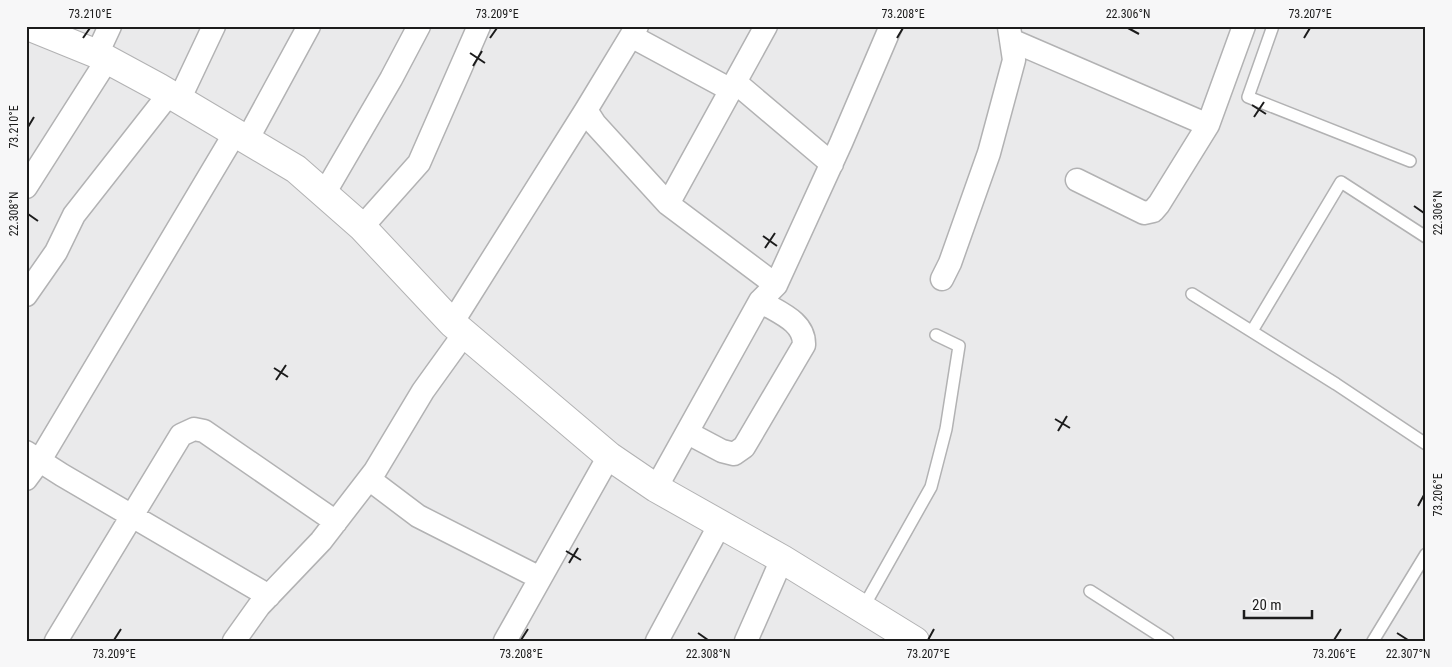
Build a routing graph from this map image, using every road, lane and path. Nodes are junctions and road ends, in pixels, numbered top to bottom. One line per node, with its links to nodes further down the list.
1 (28, 26): 13 (street)
2 (110, 26): 13 (street)
3 (214, 26): 15 (street)
4 (309, 26): 18 (street)
5 (419, 26): 23 (street)
6 (479, 26): 25 (street)
7 (766, 26): 14 (street)
8 (892, 26): 20 (street)
9 (1244, 26): 17 (street)
10 (1273, 26): 19 (lane)
11 (634, 31): 14 (street); 16 (street)
12 (1010, 33): 17 (street); 27 (street)
13 (102, 57): 15 (street); 22 (street)
14 (733, 86): 20 (street); 24 (street)
15 (174, 97): 18 (street); 30 (street)
16 (586, 110): 24 (street); 31 (street)
17 (1208, 125): 21 (street)
18 (241, 137): 23 (street); 36 (street)
19 (1410, 161)
20 (832, 164): 28 (street)
21 (1077, 180)
22 (26, 187)
23 (324, 194): 25 (street)
24 (668, 204): 28 (street)
25 (362, 227): 31 (street)
26 (1426, 237): 32 (lane)
27 (942, 279)
28 (768, 293): 34 (street); 34 (street)
29 (1192, 294): 32 (lane)
30 (26, 295)
31 (458, 328): 37 (street); 39 (street)
32 (1252, 331): 35 (lane)
33 (936, 335): 49 (lane)
34 (688, 432): 40 (street)
35 (1426, 444)
36 (33, 456): 38 (street); 41 (street)
37 (609, 456): 40 (street); 46 (street)
38 (26, 479)
39 (369, 479): 42 (street); 46 (street)
40 (656, 488): 43 (street)
41 (133, 516): 42 (street); 48 (street); 51 (street)
42 (336, 522): 48 (street)
43 (720, 524): 45 (street); 54 (street)
44 (1426, 554): 57 (lane)
45 (782, 559): 49 (street); 55 (street)
46 (540, 578): 53 (street)
47 (1090, 591): 56 (lane)
48 (269, 596): 52 (street)
49 (863, 608): 50 (street)
50 (907, 639)
51 (56, 641)
52 (234, 641)
53 (504, 641)
54 (657, 641)
55 (746, 641)
56 (1168, 641)
57 (1373, 641)

